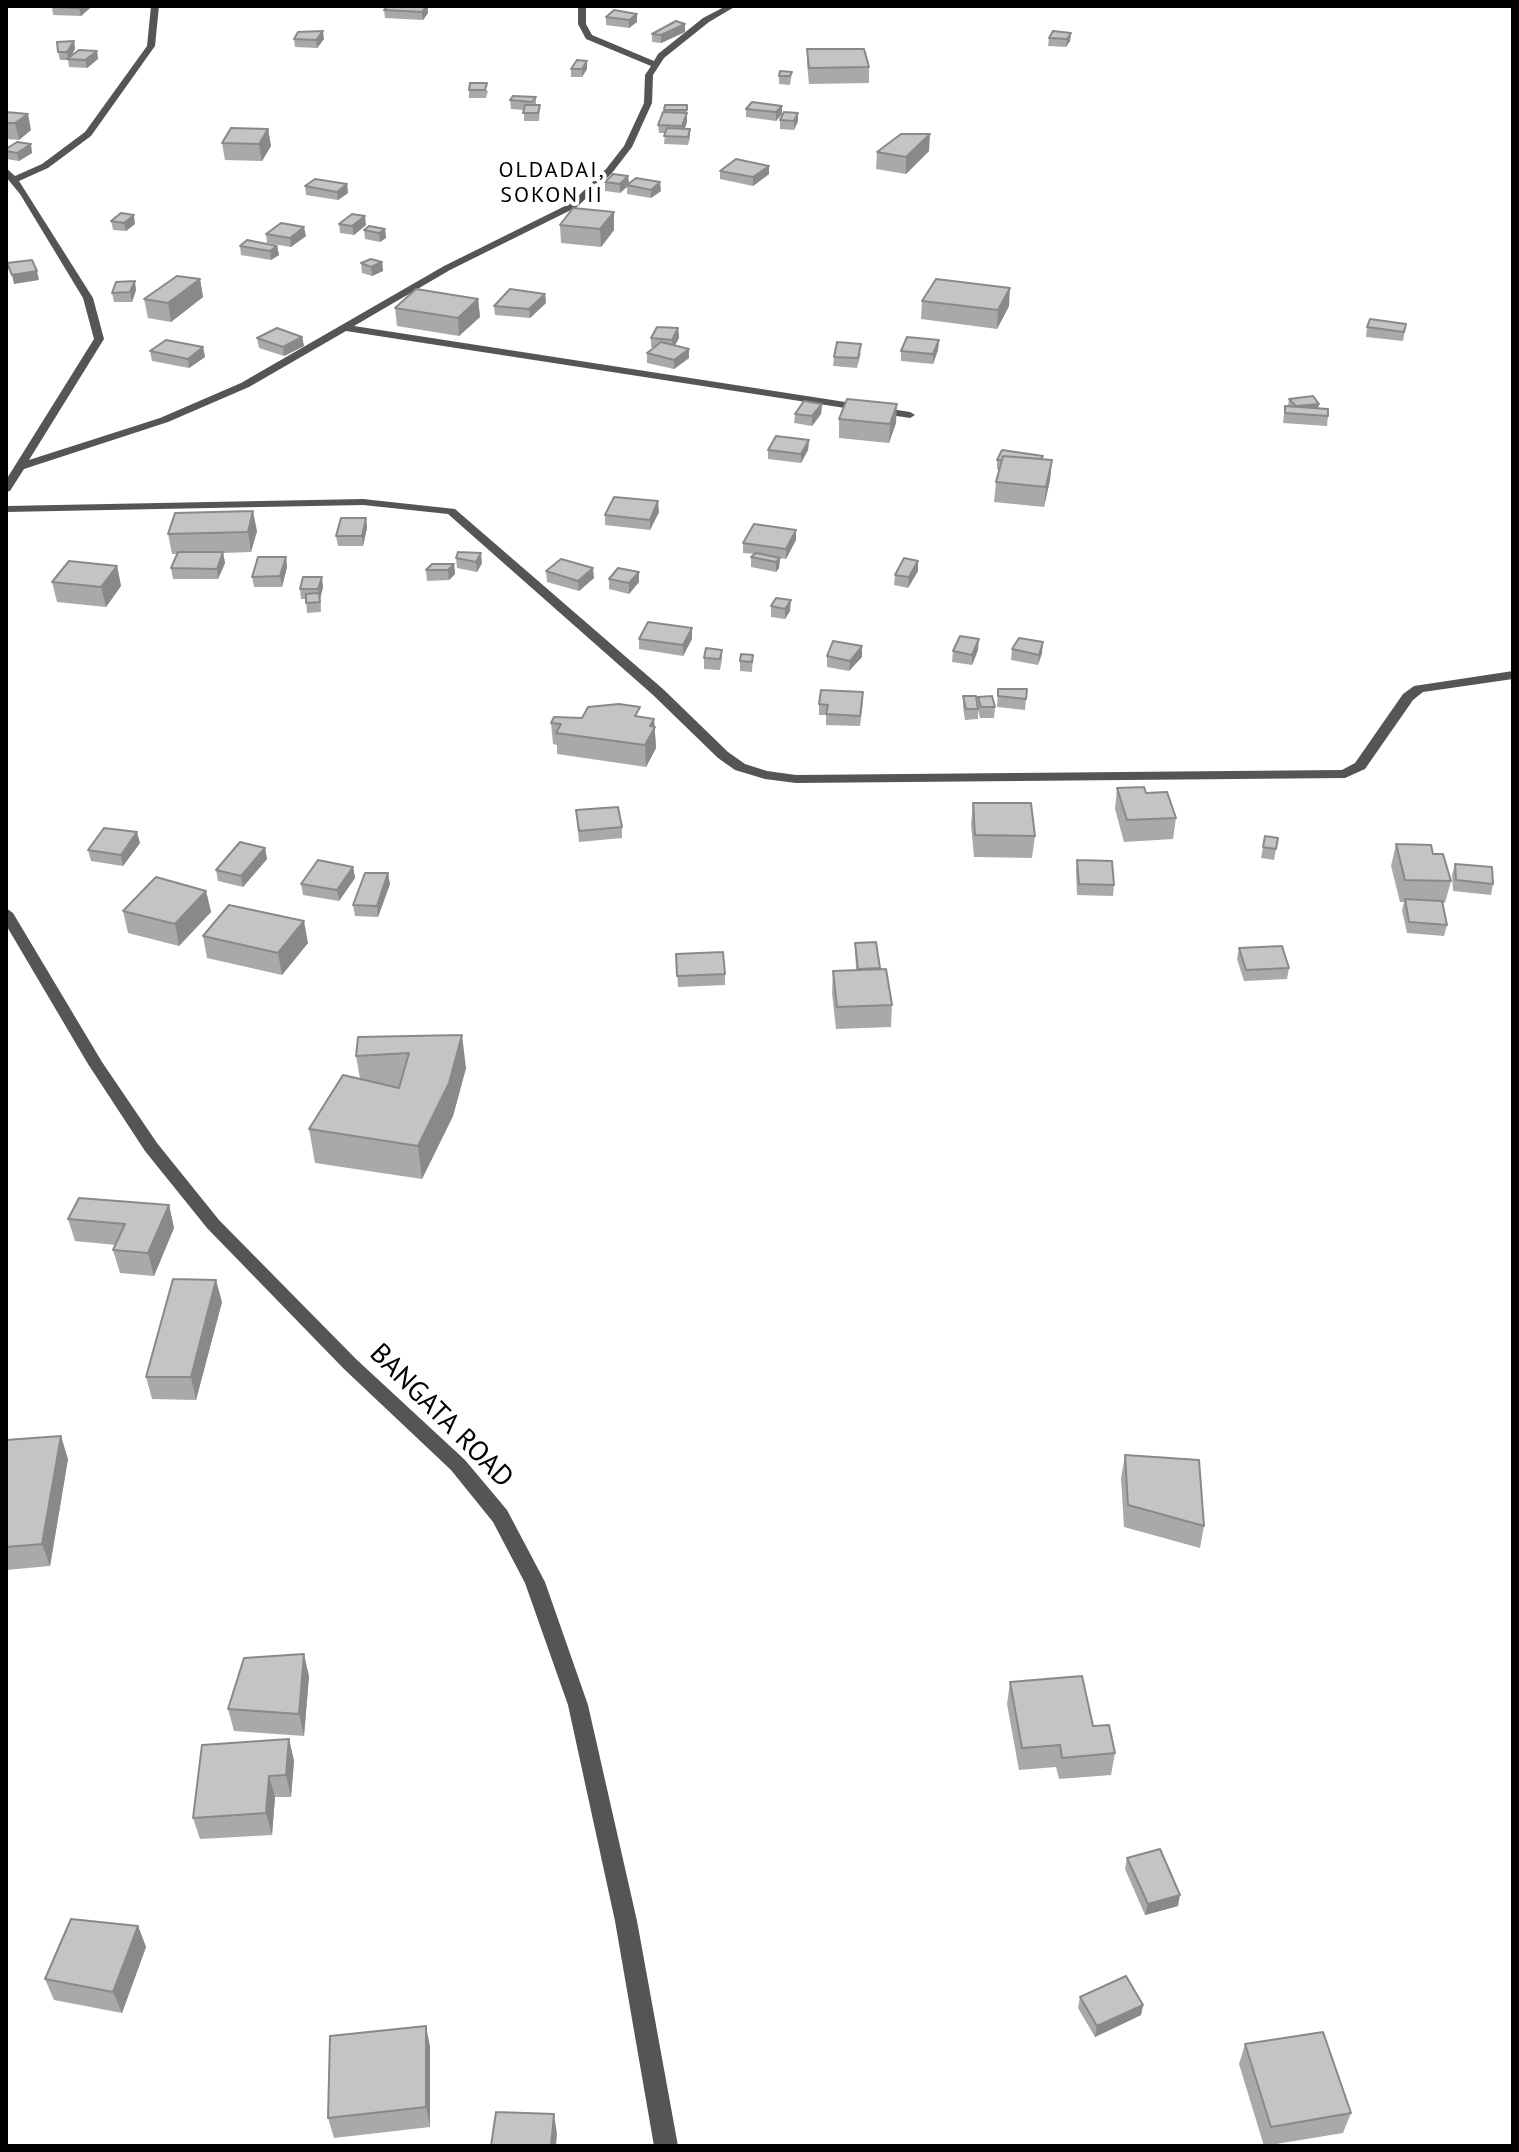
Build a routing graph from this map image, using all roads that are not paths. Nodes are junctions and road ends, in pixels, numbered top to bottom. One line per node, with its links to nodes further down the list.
1 (155, 6): 5 (street)
2 (582, 6): 4 (street)
3 (732, 6): 4 (street)
4 (655, 65): 6 (street)
5 (10, 181): 8 (street)
6 (346, 328): 7 (street); 8 (street)
7 (910, 415)
8 (20, 467): 9 (street)
9 (6, 489)
10 (6, 509): 11 (street)
11 (1513, 675)
12 (6, 913): 13 (street, BANGATA ROAD)
13 (666, 2146)

